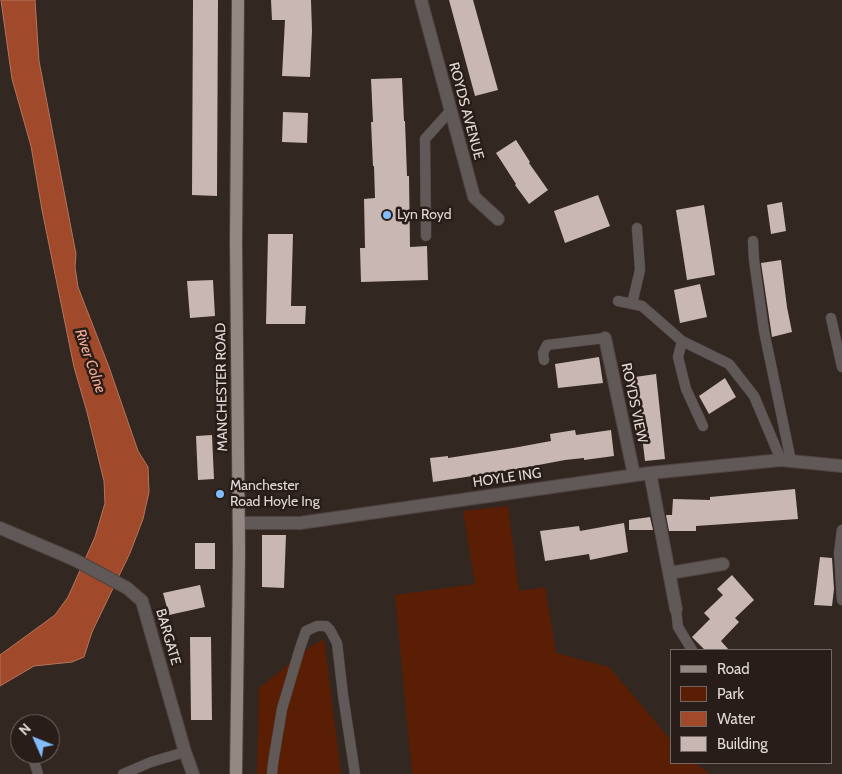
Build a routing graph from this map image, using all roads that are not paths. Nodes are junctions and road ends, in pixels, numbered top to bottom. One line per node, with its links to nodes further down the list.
1 (238, 0): 20 (main road, MANCHESTER ROAD)
2 (421, 0): 3 (street, ROYDS AVENUE)
3 (450, 110): 4 (street, ROYDS AVENUE); 6 (lane)
4 (498, 219)
5 (637, 228): 9 (lane)
6 (426, 236)
7 (753, 241): 16 (lane)
8 (618, 301): 9 (lane)
9 (632, 304): 12 (lane)
10 (832, 318): 14 (lane)
11 (605, 338): 13 (lane); 19 (street, ROYDS VIEW)
12 (682, 341): 15 (lane); 16 (lane)
13 (544, 360)
14 (842, 367)
15 (703, 426)
16 (786, 461): 17 (street, HOYLE ING); 18 (street, HOYLE ING)
17 (842, 466)
18 (650, 473): 19 (street, HOYLE ING); 24 (street)
19 (634, 475): 20 (street, HOYLE ING)
20 (238, 523): 31 (main road, MANCHESTER ROAD)
21 (0, 528): 28 (street, BARGATE)
22 (842, 530): 25 (lane)
23 (723, 564): 24 (street)
24 (670, 573): 26 (street)
25 (842, 600)
26 (676, 609): 27 (lane)
27 (691, 649)
28 (185, 752): 29 (lane); 30 (street, BARGATE)
29 (122, 774)
30 (193, 774)
31 (236, 774)
32 (272, 774): 33 (lane)
33 (355, 774)

